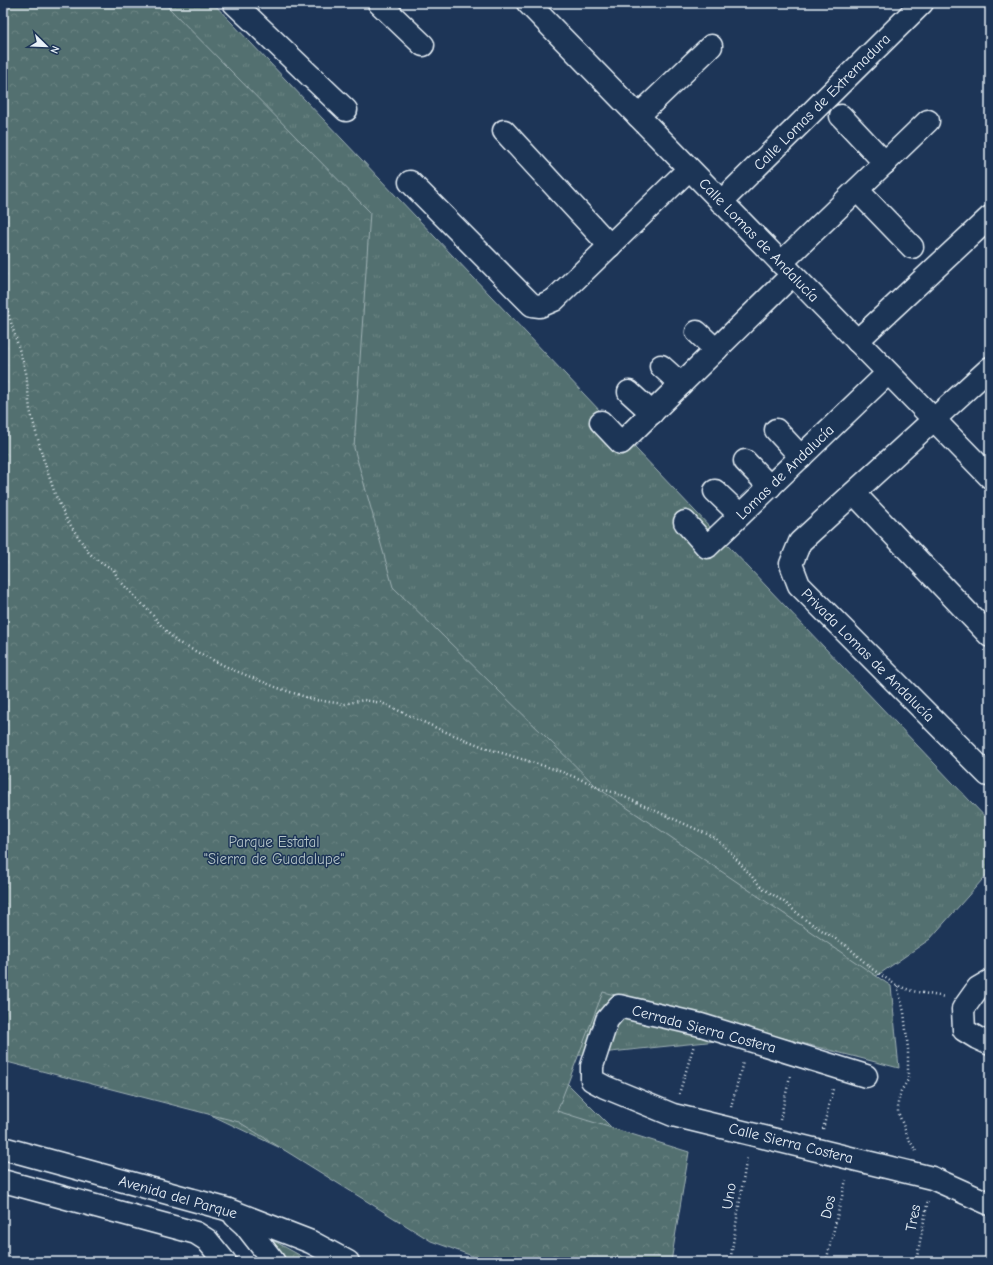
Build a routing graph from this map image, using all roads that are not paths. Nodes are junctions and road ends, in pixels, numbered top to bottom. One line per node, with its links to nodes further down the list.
1 (234, 3): 7 (street)
2 (379, 3): 5 (street)
3 (528, 3): 8 (street, Calle Lomas de Andalucía)
4 (922, 3): 16 (street, Calle Lomas de Extremadura)
5 (423, 45)
6 (711, 46): 8 (street)
7 (346, 110)
8 (638, 116): 13 (street, Calle Lomas de Andalucía)
9 (841, 116): 12 (street)
10 (928, 122): 12 (street)
11 (504, 131): 18 (street)
12 (885, 163): 15 (street)
13 (689, 168): 16 (street, Calle Lomas de Andalucía); 18 (street)
14 (410, 182): 18 (street)
15 (858, 190): 19 (street); 20 (street)
16 (721, 202): 20 (street, Calle Lomas de Andalucía)
17 (990, 217): 22 (street)
18 (610, 246)
19 (912, 247)
20 (787, 269): 22 (street, Calle Lomas de Andalucía); 23 (street)
21 (697, 332): 23 (street)
22 (857, 341): 26 (street, Calle Lomas de Andalucía)
23 (716, 350): 27 (street)
24 (661, 366): 27 (street)
25 (990, 368): 30 (street)
26 (888, 373): 30 (street, Calle Lomas de Andalucía); 33 (street, Lomas de Andalucía)
27 (681, 384): 29 (street)
28 (629, 392): 29 (street)
29 (652, 413): 31 (street)
30 (934, 419): 35 (street, Calle Lomas de Andalucía); 38 (street, Privada Lomas de Andalucía)
31 (601, 422)
32 (776, 430): 33 (street)
33 (801, 457): 36 (street, Lomas de Andalucía)
34 (745, 461): 36 (street)
35 (990, 477)
36 (770, 486): 39 (street, Lomas de Andalucía)
37 (715, 490): 39 (street)
38 (854, 493): 41 (street); 42 (street, Privada Lomas de Andalucía)
39 (740, 515): 40 (street, Lomas de Andalucía)
40 (684, 522)
41 (990, 636)
42 (988, 775)
43 (990, 981): 44 (street)
44 (990, 1044)
45 (866, 1076): 46 (street, Cerrada Sierra Costera)
46 (592, 1080): 50 (street, Calle Sierra Costera)
47 (3, 1148): 48 (street, Avenida del Parque)
48 (110, 1177): 51 (street); 52 (street, Avenida del Parque)
49 (3, 1181): 51 (street, Avenida del Parque)
50 (990, 1204)
51 (103, 1208): 53 (street, Avenida del Parque)
52 (226, 1210): 54 (street); 55 (street, Avenida del Parque)
53 (225, 1262)
54 (274, 1262)
55 (348, 1262)

